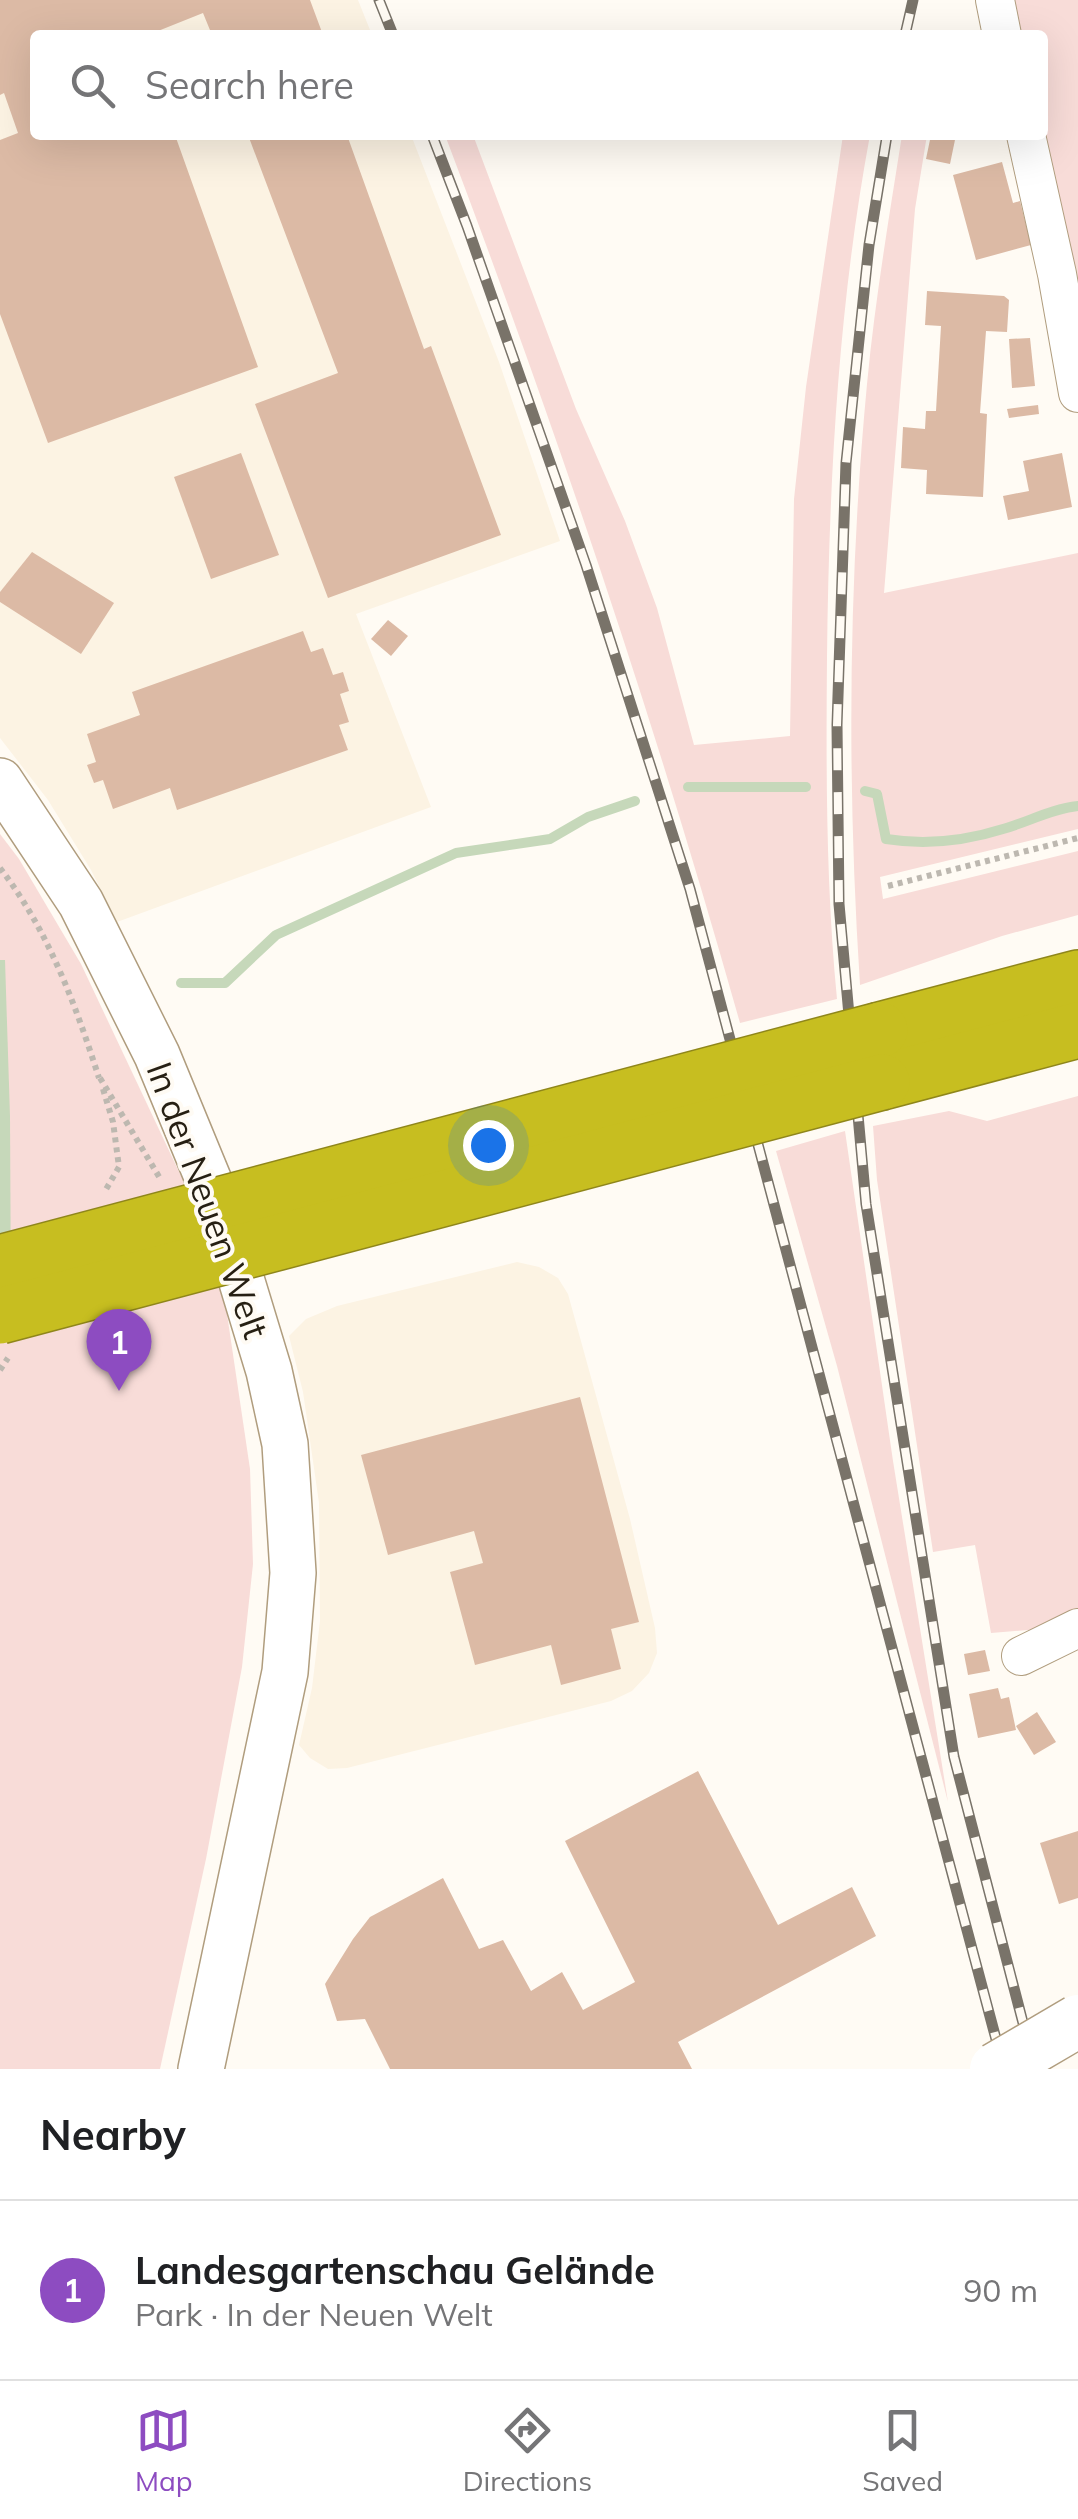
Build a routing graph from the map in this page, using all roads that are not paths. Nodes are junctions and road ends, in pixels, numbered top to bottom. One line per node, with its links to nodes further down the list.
1 (995, 0): 2 (street)
2 (1001, 30)
3 (1027, 140): 4 (street)
4 (1078, 394)
5 (0, 780): 14 (street, In der Neuen Welt)
6 (1078, 978): 8 (highway)
7 (1078, 1030): 8 (highway)
8 (881, 1056): 9 (highway, bridge); 10 (highway, bridge)
9 (0, 1263)
10 (6, 1332)
11 (1078, 1628): 12 (street)
12 (1021, 1656)
13 (1078, 2021): 15 (main road, bridge)
14 (202, 2069)
15 (996, 2069)

